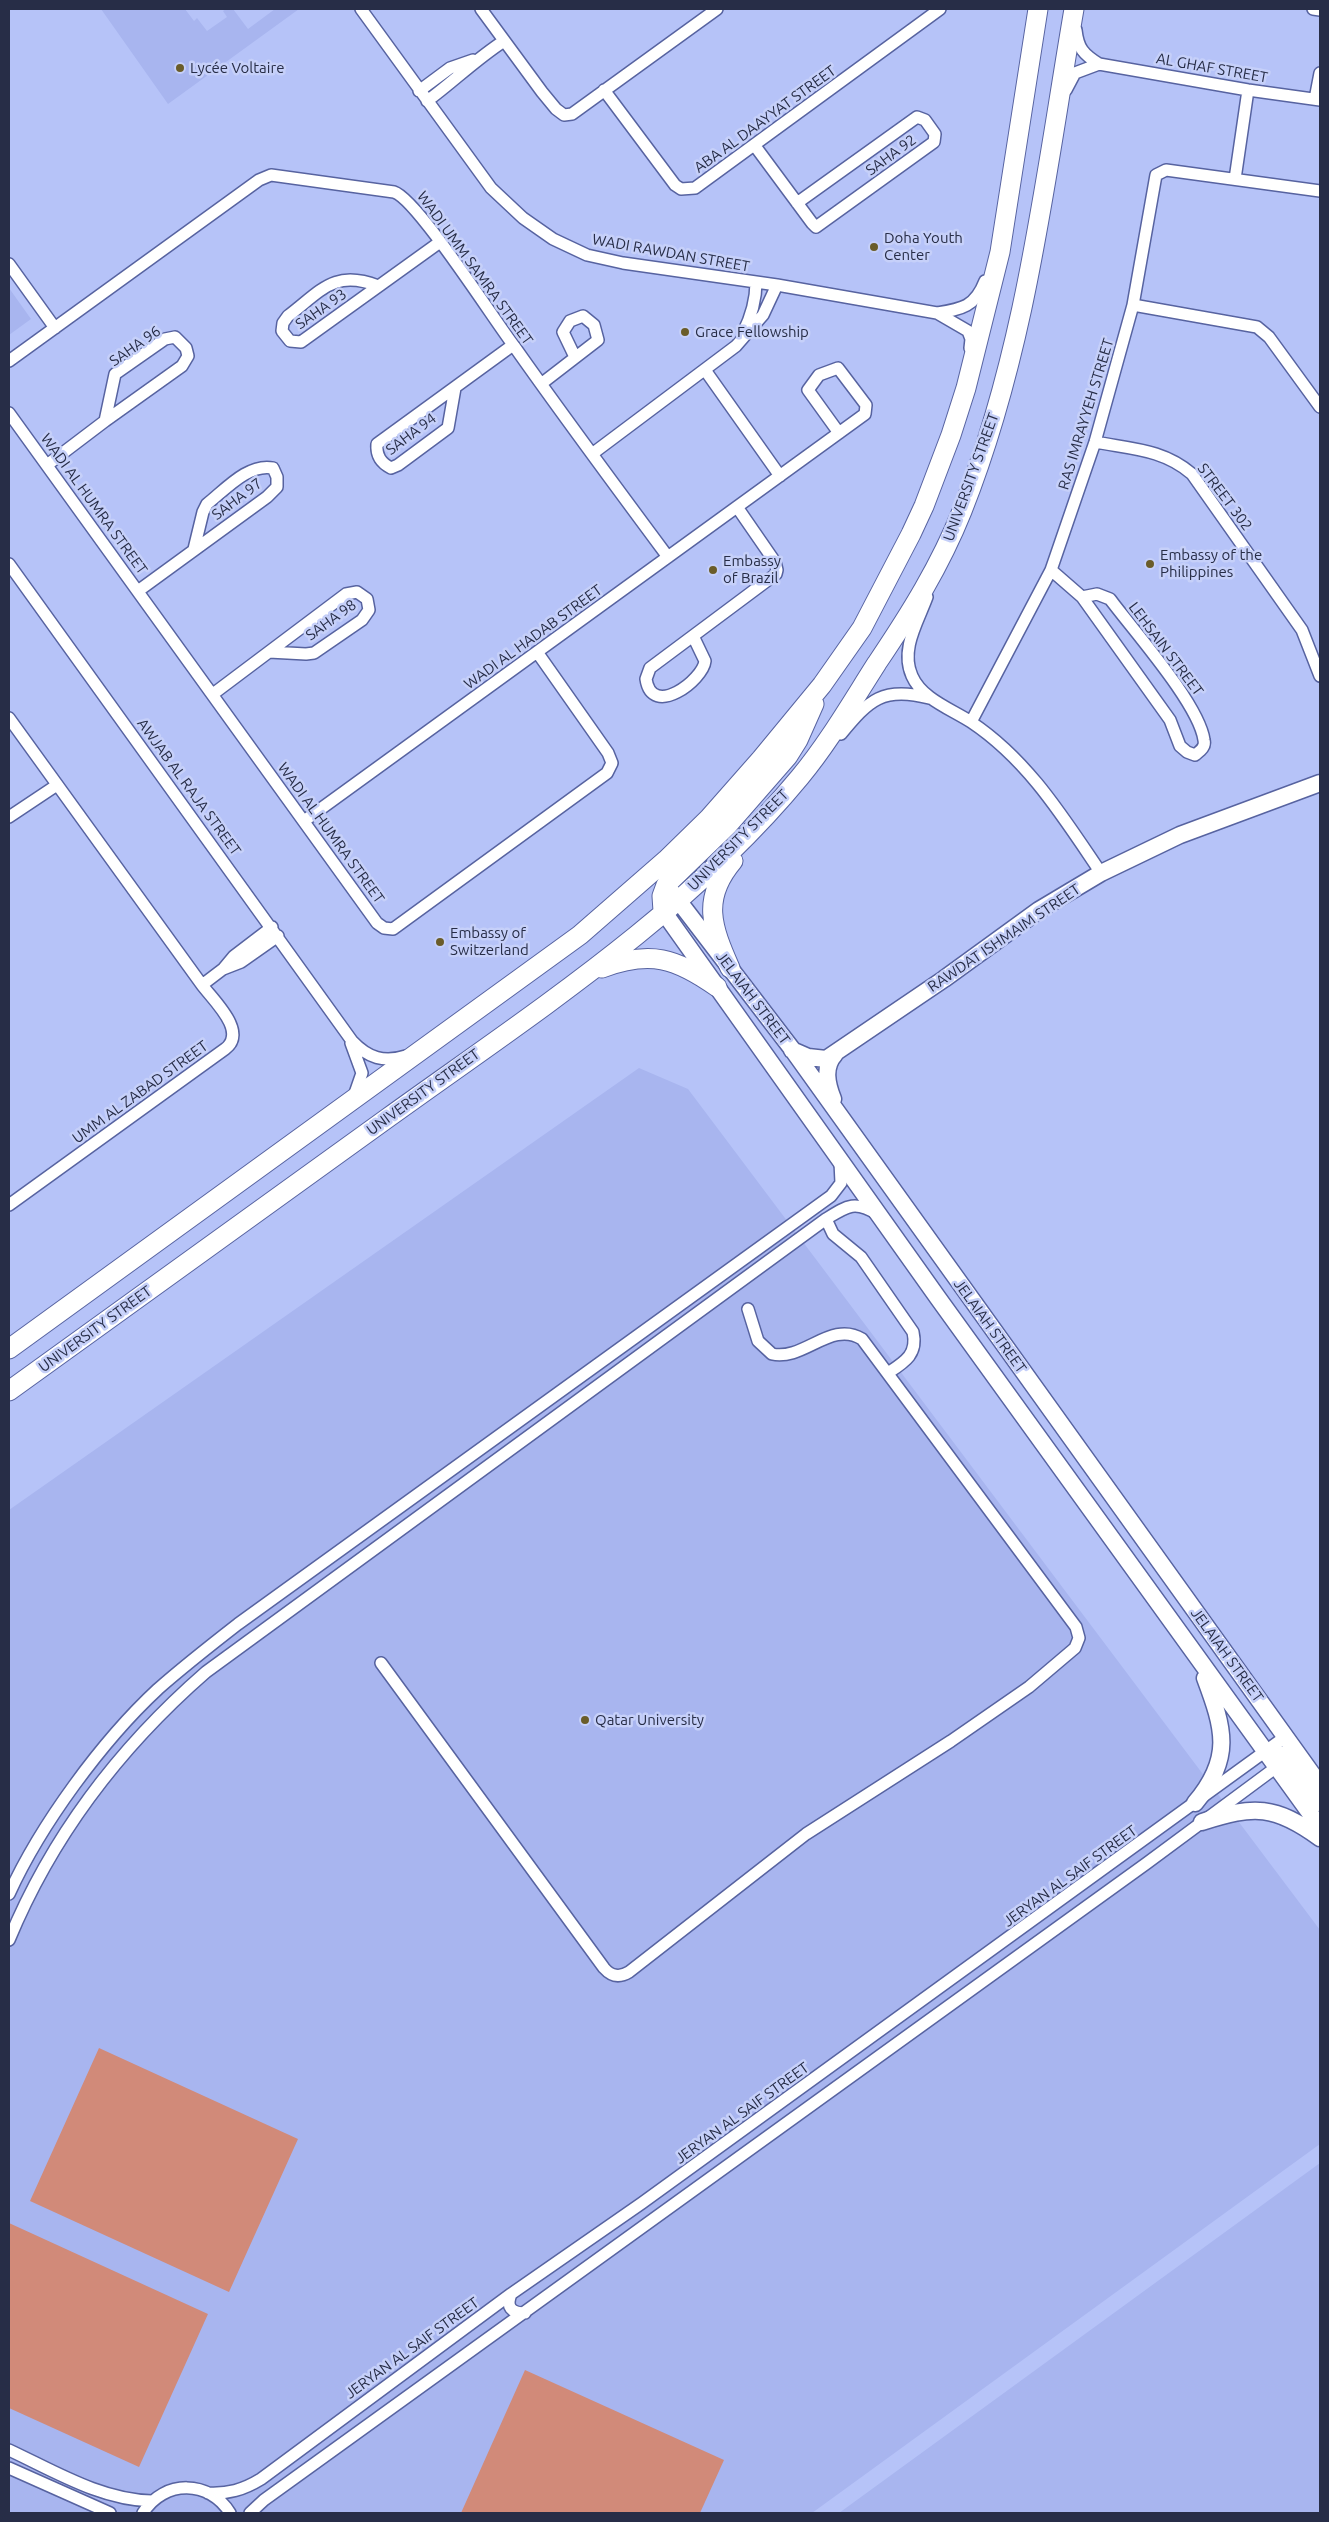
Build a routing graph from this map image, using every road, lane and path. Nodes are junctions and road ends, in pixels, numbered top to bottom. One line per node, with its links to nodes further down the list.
1 (361, 9): 15 (street, WADI RAWDAN STREET)
2 (481, 9): 9 (street)
3 (717, 9): 13 (street)
4 (940, 9): 19 (street, ABA AL DAAYYAT STREET)
5 (1038, 9): 24 (main road, UNIVERSITY STREET)
6 (1074, 9): 11 (street); 18 (main road, UNIVERSITY STREET)
7 (1313, 9): 8 (street)
8 (1320, 10)
9 (504, 41): 10 (street); 13 (street)
10 (477, 59): 15 (street); 17 (street)
11 (1099, 64): 14 (street, AL GHAF STREET); 18 (street)
12 (1320, 73): 16 (street)
13 (604, 90): 19 (street, ABA AL DAAYYAT STREET)
14 (1248, 90): 16 (street, AL GHAF STREET); 20 (street)
15 (419, 91): 17 (street, WADI RAWDAN STREET)
16 (1318, 99)
17 (427, 101): 26 (street, WADI RAWDAN STREET)
18 (1054, 122): 53 (main road, UNIVERSITY STREET)
19 (755, 146): 22 (street, SAHA 92)
20 (1235, 179): 21 (street, RAS IMRAYYEH STREET); 29 (street, RAS IMRAYYEH STREET)
21 (1320, 191)
22 (797, 204): 22 (street, SAHA 92)
23 (440, 242): 27 (street, SAHA 93); 31 (street, WADI UMM SAMRA STREET); 32 (street, WADI UMM SAMRA STREET)
24 (1000, 252): 30 (street, WADI RAWDAN STREET); 39 (main road, UNIVERSITY STREET)
25 (9, 264): 31 (street)
26 (756, 282): 28 (street, WADI RAWDAN STREET); 33 (street)
27 (378, 286): 27 (street, SAHA 93)
28 (777, 286): 30 (street, WADI RAWDAN STREET); 33 (street)
29 (1133, 305): 40 (street); 44 (street, RAS IMRAYYEH STREET)
30 (937, 313): 39 (street, WADI RAWDAN STREET)
31 (55, 328): 35 (street, WADI UMM SAMRA STREET)
32 (513, 345): 37 (street, WADI UMM SAMRA STREET); 38 (street, SAHA 94)
33 (736, 346): 36 (street)
34 (575, 358): 37 (street)
35 (9, 362)
36 (705, 370): 45 (street); 47 (street)
37 (541, 384): 45 (street, WADI UMM SAMRA STREET)
38 (455, 388): 38 (street, SAHA 94)
39 (966, 388): 71 (main road, UNIVERSITY STREET)
40 (1320, 407)
41 (9, 413): 46 (street, WADI AL HUMRA STREET)
42 (105, 421): 42 (street, SAHA 96); 46 (street, SAHA 96)
43 (839, 433): 43 (street, WADI AL HADAB STREET); 47 (street, WADI AL HADAB STREET)
44 (1095, 442): 52 (street, RAS IMRAYYEH STREET); 59 (street, STREET 302)
45 (592, 454): 50 (street, WADI UMM SAMRA STREET)
46 (47, 465): 54 (street, WADI AL HUMRA STREET)
47 (780, 476): 48 (street, WADI AL HADAB STREET)
48 (737, 508): 50 (street, WADI AL HADAB STREET); 56 (street)
49 (194, 549): 49 (street, SAHA 97); 54 (street, SAHA 97)
50 (668, 557): 58 (street, WADI AL HADAB STREET)
51 (9, 564): 73 (street, AWJAB AL RAJA STREET)
52 (1051, 570): 55 (street, LEHSAIN STREET); 63 (street, RAS IMRAYYEH STREET)
53 (932, 574): 61 (street); 64 (main road, UNIVERSITY STREET)
54 (138, 591): 60 (street, WADI AL HUMRA STREET)
55 (1082, 597): 55 (street, LEHSAIN STREET)
56 (693, 636): 56 (street)
57 (269, 652): 57 (street, SAHA 98); 60 (street, SAHA 98)
58 (537, 652): 68 (street, WADI AL HADAB STREET); 68 (street, WADI AL HUMRA STREET)
59 (1320, 676)
60 (212, 694): 68 (street, WADI AL HUMRA STREET)
61 (931, 699): 63 (street); 64 (street)
62 (9, 718): 66 (street, UMM AL ZABAD STREET)
63 (971, 722): 70 (street)
64 (799, 778): 69 (main road, UNIVERSITY STREET)
65 (1320, 783): 70 (main road, RAWDAT ISHMAIM STREET)
66 (57, 785): 67 (street); 76 (street, UMM AL ZABAD STREET)
67 (9, 817)
68 (304, 821)
69 (746, 836): 71 (main road, UNIVERSITY STREET); 74 (main road)
70 (1101, 873): 81 (main road, RAWDAT ISHMAIM STREET)
71 (666, 885): 72 (main road); 74 (main road, JELAIAH STREET); 79 (main road, UNIVERSITY STREET)
72 (663, 911): 75 (main road, UNIVERSITY STREET); 77 (main road, JELAIAH STREET)
73 (275, 932): 76 (street); 78 (street, AWJAB AL RAJA STREET)
74 (730, 968): 80 (main road, JELAIAH STREET)
75 (589, 973): 77 (main road); 93 (main road, UNIVERSITY STREET)
76 (202, 984): 85 (street, UMM AL ZABAD STREET)
77 (717, 987): 84 (main road, JELAIAH STREET)
78 (343, 1029): 79 (street, AWJAB AL RAJA STREET); 83 (street, AWJAB AL RAJA STREET)
79 (430, 1045): 83 (main road, UNIVERSITY STREET)
80 (792, 1049): 81 (main road, RAWDAT ISHMAIM STREET); 82 (main road, JELAIAH STREET)
81 (835, 1054): 82 (main road)
82 (838, 1113): 97 (main road, JELAIAH STREET)
83 (332, 1116): 91 (main road, UNIVERSITY STREET)
84 (840, 1158): 86 (street); 87 (main road, JELAIAH STREET)
85 (9, 1205)
86 (802, 1216): 89 (street); 105 (street)
87 (882, 1217): 88 (street); 94 (main road, JELAIAH STREET)
88 (826, 1219): 89 (street); 92 (street)
89 (811, 1230): 106 (street)
90 (748, 1309): 92 (street)
91 (9, 1349)
92 (888, 1373): 96 (street)
93 (9, 1391)
94 (1125, 1558): 95 (main road, JELAIAH STREET); 97 (main road)
95 (1198, 1659): 97 (main road, JELAIAH STREET); 100 (main road)
96 (381, 1663)
97 (1275, 1744): 98 (main road, JELAIAH STREET); 98 (main road); 100 (street, JERYAN AL SAIF STREET)
98 (1287, 1760): 99 (main road, JELAIAH STREET); 101 (main road); 102 (street); 103 (main road, JELAIAH STREET)
99 (1320, 1785)
100 (1195, 1803): 107 (street, JERYAN AL SAIF STREET)
101 (1320, 1803)
102 (1202, 1822): 104 (main road); 108 (street)
103 (1320, 1827)
104 (1320, 1838)
105 (9, 1894)
106 (9, 1940)
107 (642, 2203): 108 (street); 109 (street, JERYAN AL SAIF STREET)
108 (653, 2220): 110 (street)
109 (511, 2294): 110 (street); 113 (street, JERYAN AL SAIF STREET)
110 (525, 2313): 118 (street)
111 (9, 2450): 114 (street)
112 (9, 2468): 115 (street)
113 (208, 2493): 114 (street); 117 (street)
114 (152, 2501): 116 (street)
115 (110, 2513)
116 (143, 2513)
117 (230, 2513)
118 (250, 2513)

